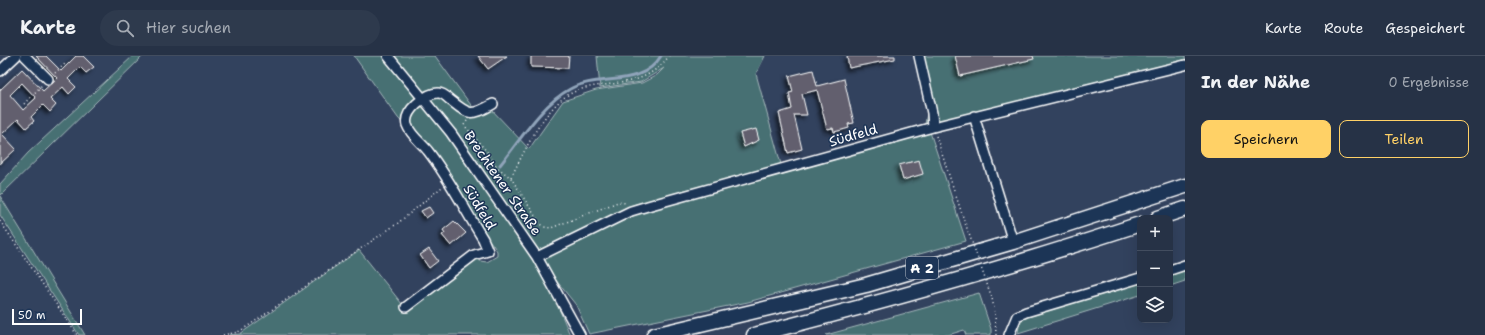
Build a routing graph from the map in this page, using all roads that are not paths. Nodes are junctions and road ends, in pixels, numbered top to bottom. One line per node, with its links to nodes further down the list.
1 (16, 56): 6 (street)
2 (25, 56): 7 (street)
3 (388, 56): 8 (street, Brechtener Straße)
4 (919, 56): 11 (street)
5 (1185, 65): 10 (street, Südfeld)
6 (0, 71)
7 (48, 79)
8 (424, 99): 9 (street); 17 (street, Brechtener Straße); 21 (street, Südfeld)
9 (493, 104)
10 (974, 116): 11 (street, Südfeld); 16 (street)
11 (933, 127): 17 (street, Südfeld)
12 (1185, 186): 16 (highway, A 2)
13 (1185, 209): 14 (highway)
14 (1167, 215)
15 (1137, 225): 24 (highway, A 2)
16 (1013, 242): 23 (highway, A 2)
17 (537, 257): 22 (street, Brechtener Straße)
18 (1185, 265): 19 (street)
19 (1173, 269)
20 (1137, 279): 25 (street)
21 (406, 307)
22 (580, 335)
23 (654, 335)
24 (754, 335)
25 (1009, 335)

